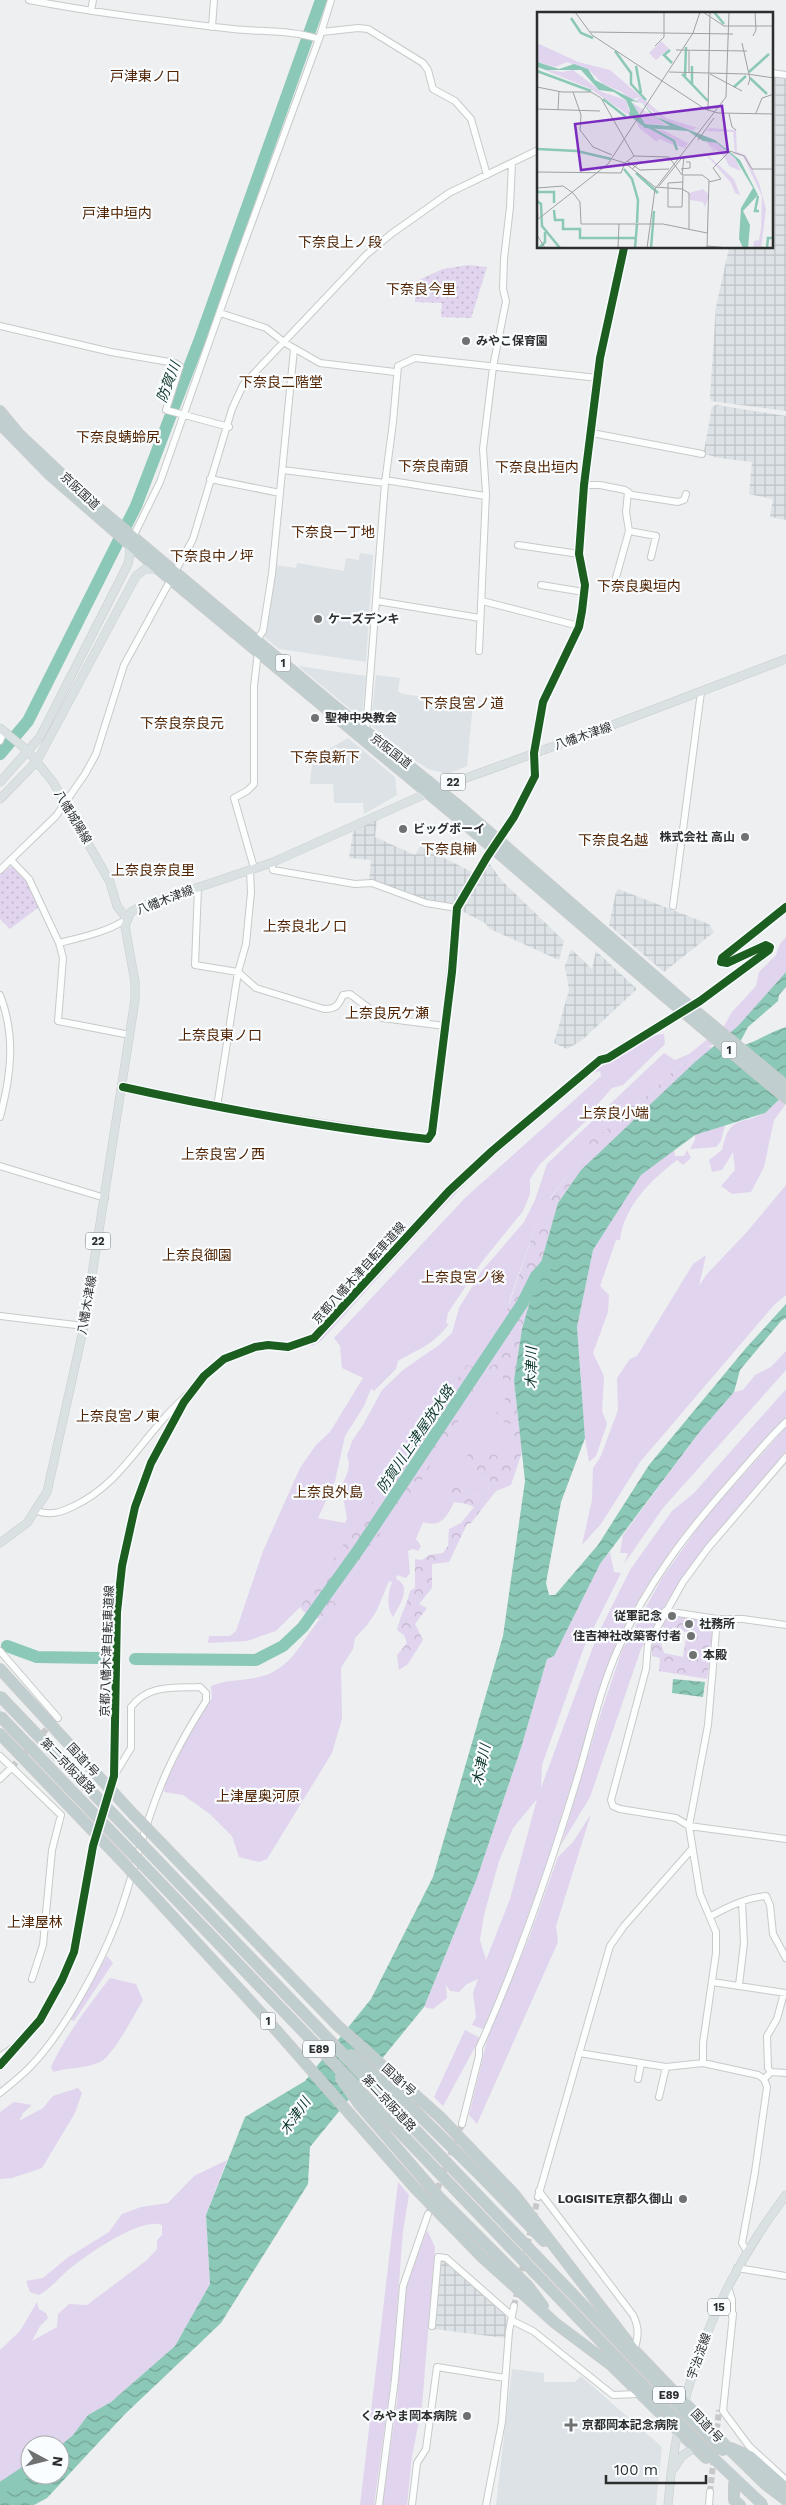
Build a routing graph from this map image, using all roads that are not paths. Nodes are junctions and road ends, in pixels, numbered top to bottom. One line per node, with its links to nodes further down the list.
1 (29, 0): 5 (street)
2 (93, 0): 5 (street)
3 (214, 0): 6 (street)
4 (331, 0): 7 (street)
5 (91, 11): 6 (street)
6 (212, 27): 8 (street)
7 (322, 32): 8 (street); 11 (street)
8 (318, 39): 13 (street)
9 (537, 150): 10 (street)
10 (512, 163): 11 (street); 17 (street)
11 (487, 175): 15 (street)
12 (624, 249): 19 (street)
13 (220, 312): 15 (street); 21 (street)
14 (0, 326): 21 (street)
15 (284, 343): 16 (street); 23 (street)
16 (294, 349): 18 (street); 26 (street)
17 (493, 367): 18 (street); 19 (street); 33 (street)
18 (396, 372): 28 (street)
19 (598, 378): 24 (street)
20 (0, 411): 34 (highway, 京阪国道 / 1)
21 (184, 416): 23 (street); 36 (street)
22 (0, 424): 34 (highway, 京阪国道 / 1)
23 (229, 427): 27 (street)
24 (592, 433): 25 (street); 29 (street)
25 (702, 454)
26 (283, 470): 28 (street); 31 (street)
27 (210, 479): 31 (street); 41 (street)
28 (385, 481): 33 (street); 45 (street)
29 (584, 485): 30 (street); 38 (street)
30 (628, 492): 32 (street); 35 (street)
31 (280, 493): 49 (street)
32 (686, 494)
33 (485, 496): 46 (street)
34 (117, 529): 36 (highway, 京阪国道 / 1)
35 (629, 531): 39 (street); 42 (street)
36 (130, 539): 40 (highway, 京阪国道 / 1); 41 (highway, 京阪国道 / 1); 57 (main road)
37 (518, 545): 38 (street)
38 (580, 554): 44 (street)
39 (651, 557)
40 (158, 569): 41 (highway, 京阪国道 / 1); 59 (main road)
41 (173, 576): 49 (highway, 京阪国道 / 1); 51 (highway, 京阪国道 / 1); 64 (street)
42 (615, 580)
43 (541, 585): 44 (street)
44 (584, 592): 48 (street)
45 (377, 601): 47 (street); 55 (street)
46 (482, 601): 47 (street); 48 (street)
47 (480, 618): 50 (street)
48 (579, 626): 58 (street)
49 (256, 641): 55 (highway, 京阪国道 / 1)
50 (479, 651)
51 (258, 652): 62 (highway, 京阪国道 / 1); 69 (street)
52 (786, 659): 53 (main road, 八幡木津線 / 22)
53 (701, 692): 58 (main road, 八幡木津線 / 22); 72 (street)
54 (2, 730): 56 (street); 57 (main road, 八幡城陽線)
55 (366, 731): 61 (highway, 京阪国道 / 1)
56 (0, 741)
57 (28, 751): 59 (main road, 八幡城陽線); 60 (main road)
58 (534, 753): 61 (main road, 八幡木津線 / 22); 65 (street)
59 (37, 761): 63 (main road); 64 (main road, 八幡城陽線)
60 (0, 782)
61 (438, 788): 62 (main road, 八幡木津線 / 22); 78 (highway, 京阪国道 / 1)
62 (427, 793): 68 (main road, 八幡木津線 / 22); 78 (highway, 京阪国道 / 1)
63 (0, 799)
64 (64, 804): 67 (street); 74 (main road, 八幡城陽線)
65 (505, 831)
66 (487, 857): 73 (street)
67 (11, 860): 70 (street); 75 (street)
68 (271, 863): 69 (main road, 八幡木津線 / 22); 73 (street)
69 (252, 869): 71 (main road, 八幡木津線 / 22); 76 (street)
70 (0, 870)
71 (198, 887): 74 (main road, 八幡木津線 / 22); 76 (street)
72 (673, 906)
73 (457, 908): 79 (street)
74 (127, 919): 75 (street); 80 (main road, 八幡木津線 / 22)
75 (59, 943): 80 (street)
76 (238, 972): 79 (street); 84 (street)
77 (0, 995): 85 (street)
78 (676, 1000): 81 (highway, 京阪国道 / 1); 83 (highway, 京阪国道 / 1)
79 (445, 1026): 84 (street)
80 (130, 1035): 82 (main road, 八幡木津線 / 22)
81 (786, 1086)
82 (123, 1087): 84 (street); 87 (main road, 八幡木津線 / 22)
83 (786, 1098)
84 (217, 1107)
85 (0, 1117)
86 (0, 1166): 87 (street)
87 (104, 1198): 89 (main road, 八幡木津線 / 22)
88 (0, 1316): 89 (street)
89 (84, 1326): 93 (main road, 八幡木津線 / 22)
90 (196, 1386): 93 (street)
91 (786, 1422): 134 (street)
92 (786, 1457): 95 (street)
93 (37, 1511): 94 (main road, 八幡木津線 / 22)
94 (0, 1543)
95 (665, 1611): 96 (street); 110 (street)
96 (717, 1619): 97 (street); 110 (street)
97 (786, 1625)
98 (0, 1651): 103 (street)
99 (0, 1669): 139 (highway, 国道1号, bridge)
100 (0, 1691): 104 (highway, bridge)
101 (0, 1696): 104 (highway, 第二京阪道路 / E89, bridge)
102 (0, 1717): 122 (highway, 第二京阪道路 / E89, bridge)
103 (58, 1718)
104 (34, 1731): 120 (highway, 第二京阪道路 / E89, bridge)
105 (0, 1734): 145 (highway, 国道1号 / 1, bridge)
106 (0, 1756): 107 (street)
107 (12, 1767): 109 (street); 116 (street)
108 (114, 1776): 132 (street)
109 (0, 1779)
110 (689, 1826): 111 (street); 112 (street)
111 (786, 1839)
112 (692, 1849): 114 (street); 123 (street)
113 (742, 1902): 114 (street); 115 (street); 118 (street)
114 (711, 1916): 117 (street)
115 (786, 1958)
116 (32, 1979)
117 (712, 1982): 118 (street); 125 (street)
118 (739, 1985): 119 (street)
119 (785, 1993): 128 (street)
120 (330, 2038): 139 (highway, bridge); 173 (highway, 第二京阪道路 / E89, bridge)
121 (24, 2040): 124 (street)
122 (321, 2051): 145 (highway, bridge); 172 (highway, 第二京阪道路 / E89, bridge)
123 (579, 2053): 126 (street); 147 (street)
124 (0, 2057)
125 (703, 2063): 127 (street); 131 (street)
126 (641, 2064): 127 (street); 130 (street)
127 (666, 2067): 133 (street)
128 (771, 2072): 129 (street); 131 (street)
129 (786, 2073)
130 (638, 2079)
131 (764, 2079): 137 (street)
132 (0, 2093)
133 (660, 2097)
134 (462, 2124)
135 (786, 2195): 137 (main road, 宇治淀線 / 15)
136 (428, 2214): 164 (street)
137 (747, 2251): 138 (main road, 宇治淀線 / 15)
138 (737, 2268): 140 (street); 141 (main road, 宇治淀線 / 15)
139 (579, 2276): 147 (highway, 国道1号)
140 (786, 2276)
141 (728, 2287): 143 (street); 150 (main road, 宇治淀線 / 15)
142 (514, 2306): 144 (street)
143 (733, 2314): 151 (street); 154 (street)
144 (512, 2318): 146 (street); 148 (street); 149 (street)
145 (555, 2323): 149 (highway, 国道1号 / 1)
146 (432, 2326)
147 (634, 2350): 150 (highway, 国道1号)
148 (505, 2378): 165 (street); 166 (street)
149 (649, 2400): 152 (highway, 国道1号 / 1)
150 (684, 2402): 152 (main road, 宇治淀線 / 15); 153 (highway, 国道1号)
151 (719, 2410)
152 (677, 2430): 155 (highway, 国道1号 / 1); 157 (main road, 宇治淀線 / 15)
153 (726, 2446): 156 (highway); 161 (highway, 国道1号)
154 (749, 2446): 156 (street); 159 (street)
155 (695, 2447): 157 (main road); 160 (highway, 国道1号 / 1)
156 (752, 2458): 158 (highway)
157 (672, 2471): 167 (main road, 宇治淀線 / 15)
158 (765, 2471): 161 (street); 162 (highway)
159 (786, 2480)
160 (734, 2484): 170 (highway); 171 (highway, 国道1号 / 1)
161 (770, 2488): 163 (highway, 国道1号)
162 (786, 2488)
163 (786, 2500)
164 (379, 2505)
165 (412, 2505)
166 (486, 2505)
167 (668, 2505)
168 (709, 2505): 169 (street)
169 (713, 2505)
170 (740, 2505)
171 (759, 2505)
172 (763, 2505)
173 (783, 2505)

